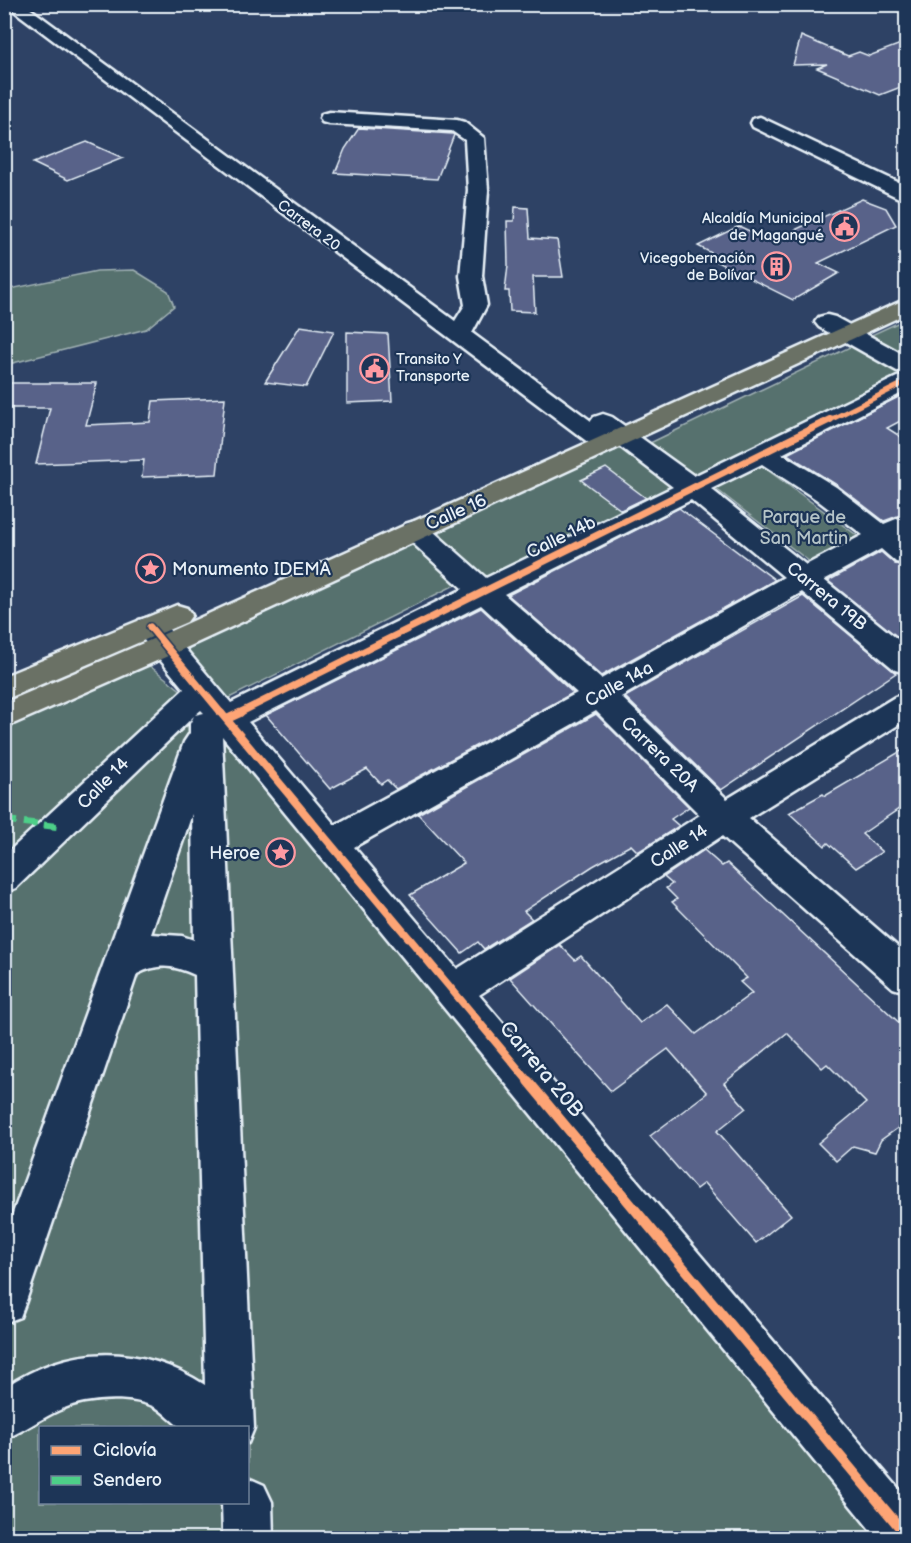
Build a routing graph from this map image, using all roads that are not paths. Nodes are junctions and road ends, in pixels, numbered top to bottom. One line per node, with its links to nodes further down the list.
1 (13, 4): 8 (street, Carrera 20)
2 (329, 118): 8 (street)
3 (760, 123): 4 (street)
4 (906, 194)
5 (906, 288): 7 (highway, Calle 16)
6 (906, 306): 7 (highway, Calle 16)
7 (837, 327): 9 (street); 11 (highway, Calle 16)
8 (459, 336): 11 (street, Carrera 20)
9 (906, 366)
10 (906, 382): 12 (street, Calle 14b)
11 (604, 433): 13 (street, Carrera 19B); 14 (highway, Calle 16); 18 (highway, Calle 16)
12 (764, 453): 13 (street, Calle 14b); 15 (street)
13 (694, 489): 16 (street, Carrera 19B); 17 (street, Calle 14b)
14 (414, 530): 17 (street, Carrera 20A); 18 (highway, Calle 16)
15 (899, 539): 16 (street, Calle 14a)
16 (805, 578): 19 (street, Carrera 19B); 21 (street, Calle 14a)
17 (484, 591): 21 (street, Carrera 20A); 23 (street, Calle 14b)
18 (158, 636): 20 (highway, Calle 16); 23 (street, Carrera 20B); 24 (highway, Calle 16)
19 (906, 662)
20 (4, 689)
21 (599, 695): 25 (street, Carrera 20A); 26 (street, Calle 14a)
22 (906, 705): 25 (street, Calle 14)
23 (214, 710): 26 (street, Carrera 20B); 27 (street, Calle 14); 28 (street); 29 (street)
24 (4, 716)
25 (724, 817): 30 (street, Carrera 20A); 31 (street, Calle 14)
26 (331, 843): 31 (street, Carrera 20B)
27 (4, 878)
28 (120, 965): 29 (street); 32 (street)
29 (213, 966): 35 (street)
30 (906, 976)
31 (454, 991): 37 (street, Carrera 20B)
32 (4, 1301)
33 (4, 1416): 34 (street)
34 (213, 1426)
35 (230, 1426)
36 (247, 1504): 38 (street)
37 (906, 1535)
38 (248, 1539)

